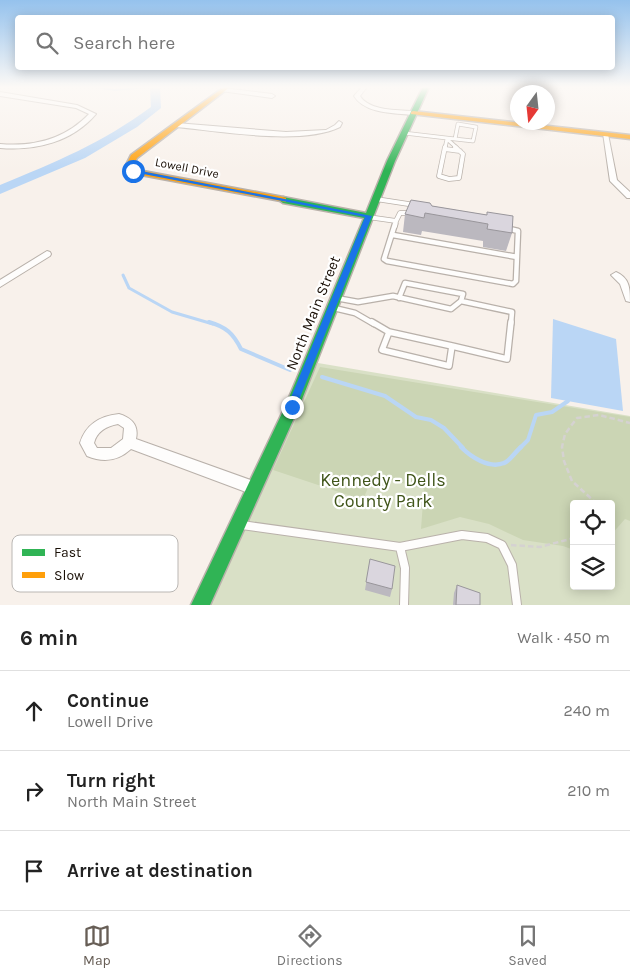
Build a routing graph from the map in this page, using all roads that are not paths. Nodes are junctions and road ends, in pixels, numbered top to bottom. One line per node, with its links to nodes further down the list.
1 (92, 115): 12 (street)
2 (189, 115): 6 (street, Lowell Drive)
3 (412, 115): 7 (street, North Main Street)
4 (433, 115): 8 (street)
5 (339, 123): 6 (street)
6 (176, 125): 19 (street, Lowell Drive)
7 (403, 133): 10 (lane); 16 (street, North Main Street)
8 (605, 134): 9 (street); 15 (street)
9 (630, 137)
10 (447, 139): 11 (lane); 13 (lane); 14 (lane)
11 (455, 139): 11 (lane)
12 (0, 146)
13 (444, 149): 14 (lane); 14 (lane)
14 (460, 151)
15 (630, 196)
16 (376, 199): 17 (lane); 19 (street, North Main Street)
17 (419, 206)
18 (414, 214): 20 (lane)
19 (368, 216): 20 (lane); 30 (street, North Main Street)
20 (396, 220): 22 (lane)
21 (499, 227): 24 (lane)
22 (393, 235): 24 (lane); 24 (lane)
23 (47, 254): 26 (street)
24 (517, 256)
25 (616, 275): 28 (street)
26 (0, 284)
27 (399, 298): 29 (lane); 29 (lane); 30 (lane)
28 (630, 299)
29 (462, 301): 32 (lane)
30 (333, 303): 31 (lane); 34 (street, North Main Street)
31 (388, 332): 32 (lane); 32 (lane)
32 (452, 346)
33 (129, 442): 34 (street)
34 (254, 488): 35 (street, North Main Street)
35 (238, 524): 36 (lane); 37 (street, North Main Street)
36 (400, 547): 38 (lane); 39 (lane)
37 (200, 605)
38 (404, 605)
39 (517, 605)

